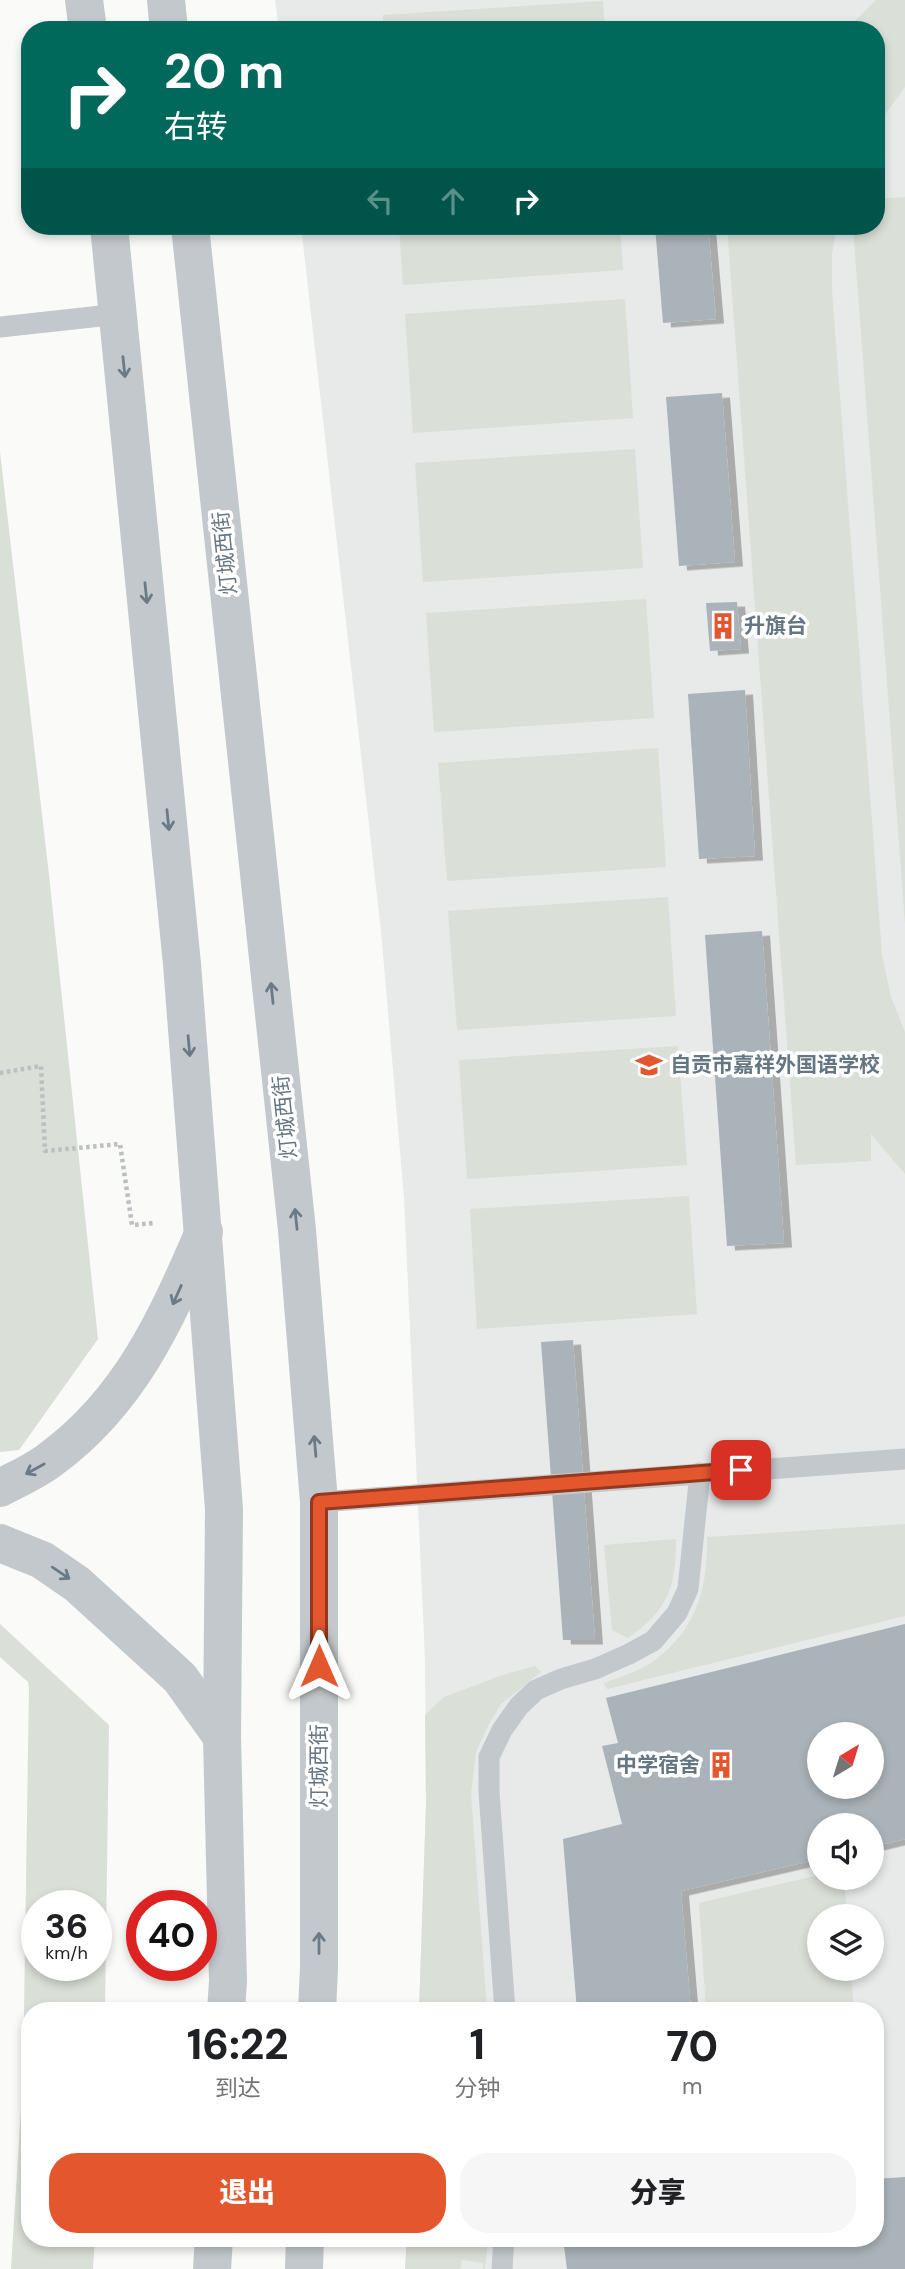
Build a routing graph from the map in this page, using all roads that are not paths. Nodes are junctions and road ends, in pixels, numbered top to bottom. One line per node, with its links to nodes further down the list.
1 (84, 0): 3 (street)
2 (166, 0): 4 (street)
3 (87, 21)
4 (168, 21)
5 (110, 235): 7 (street)
6 (191, 235): 13 (street, 灯城西街, one-way to 6)
7 (119, 314): 8 (lane); 9 (street, one-way to 9)
8 (0, 327)
9 (203, 1225): 12 (street, one-way to 12); 15 (street)
10 (905, 1459): 11 (lane)
11 (700, 1473): 13 (lane); 18 (lane)
12 (0, 1488)
13 (319, 1502): 17 (street, 灯城西街, one-way to 13)
14 (0, 1543): 15 (street, one-way to 15)
15 (222, 1737): 16 (street)
16 (227, 2002)
17 (317, 2002)
18 (504, 2002)
19 (213, 2247): 22 (street)
20 (305, 2247): 23 (street)
21 (503, 2247): 24 (lane)
22 (212, 2269)
23 (304, 2269)
24 (502, 2269)

